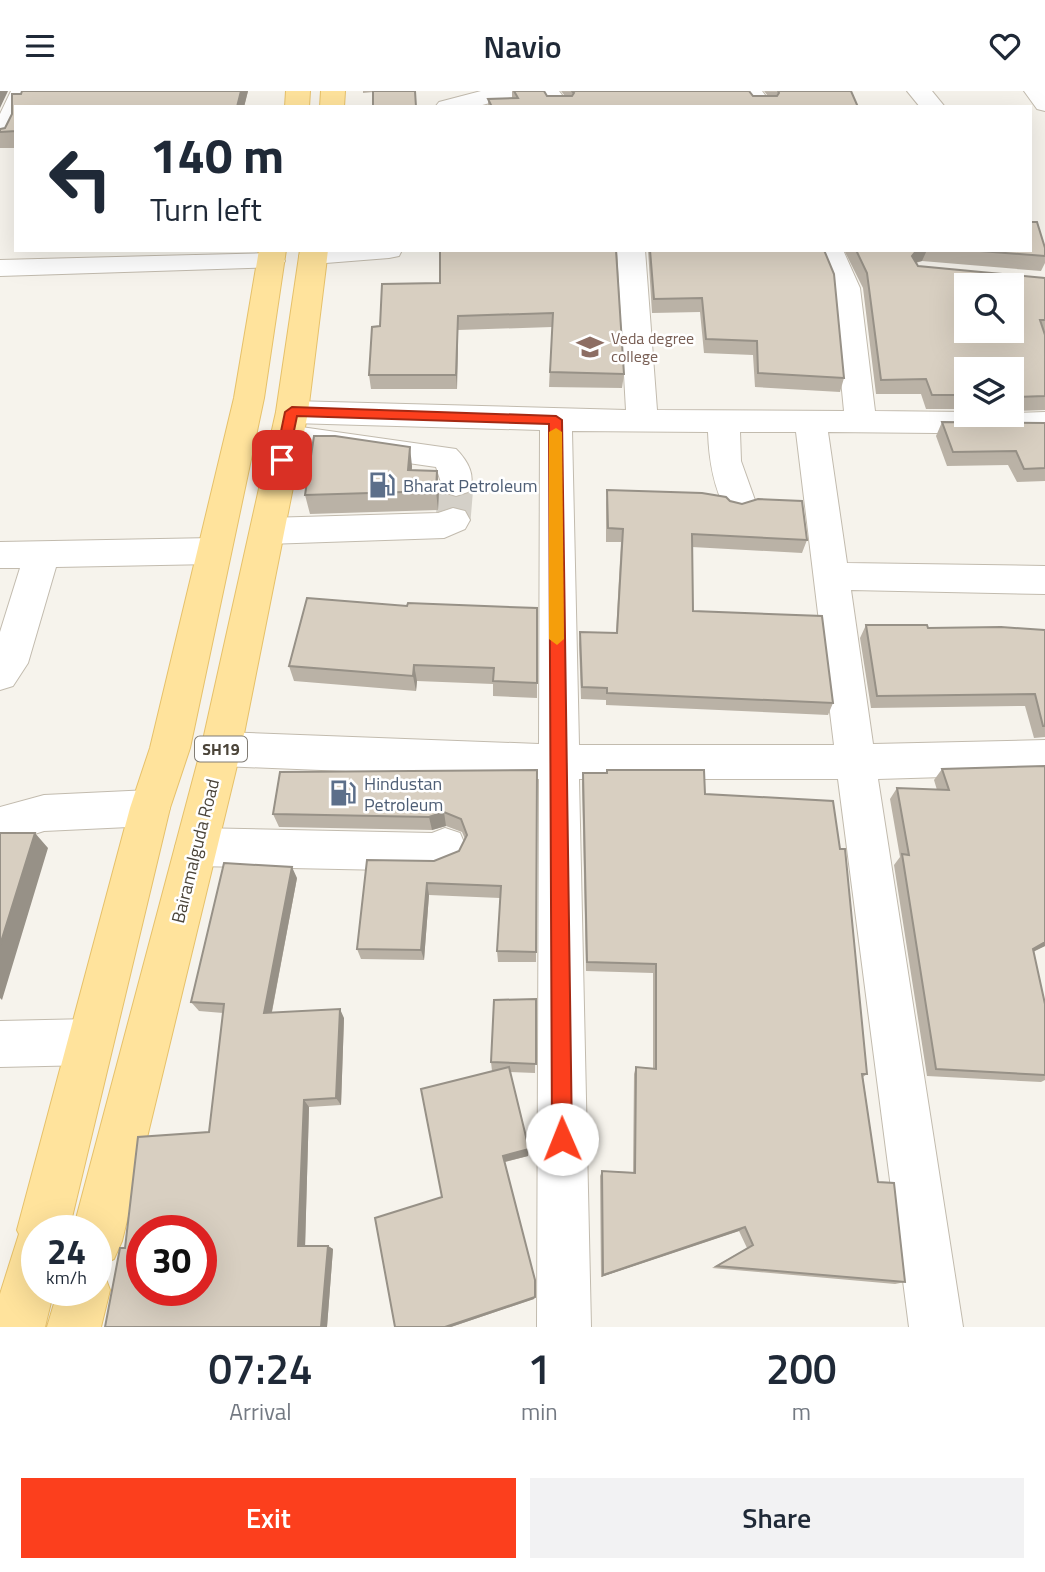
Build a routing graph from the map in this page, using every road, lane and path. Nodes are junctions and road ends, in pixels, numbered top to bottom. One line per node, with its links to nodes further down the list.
1 (508, 91): 3 (street)
2 (919, 91): 4 (street)
3 (460, 100)
4 (931, 105)
5 (14, 109): 6 (street)
6 (0, 138)
7 (339, 252): 10 (street)
8 (631, 252): 14 (street)
9 (830, 252): 17 (street)
10 (314, 253): 19 (main road, Bairamalguda Road / SH19)
11 (272, 255): 12 (street); 24 (main road, SH19)
12 (0, 268)
13 (556, 420): 14 (street); 19 (street); 32 (street)
14 (642, 420): 15 (street)
15 (724, 422): 16 (street); 21 (street)
16 (811, 423): 17 (street); 27 (street)
17 (861, 423): 18 (street)
18 (1045, 423)
19 (289, 424): 20 (street); 23 (main road, Bairamalguda Road / SH19)
20 (456, 484)
21 (739, 503)
22 (453, 520): 23 (street)
23 (267, 531): 31 (main road, Bairamalguda Road / SH19)
24 (213, 551): 25 (street); 35 (main road, SH19)
25 (42, 554): 26 (street); 29 (street)
26 (0, 555)
27 (831, 576): 28 (street); 33 (street)
28 (1045, 580)
29 (0, 675)
30 (1045, 757): 33 (street)
31 (219, 758): 32 (street); 34 (street); 37 (main road, Bairamalguda Road / SH19)
32 (557, 762): 33 (street); 47 (street)
33 (856, 762): 48 (street)
34 (452, 783)
35 (150, 808): 36 (street); 39 (main road, SH19)
36 (0, 826)
37 (196, 847): 38 (street); 42 (main road, Bairamalguda Road / SH19)
38 (445, 847)
39 (90, 1042): 40 (street); 41 (main road, SH19)
40 (0, 1044)
41 (47, 1215)
42 (103, 1215)
43 (23, 1306): 45 (main road)
44 (80, 1306): 46 (main road)
45 (18, 1327)
46 (74, 1327)
47 (564, 1327)
48 (936, 1327)

